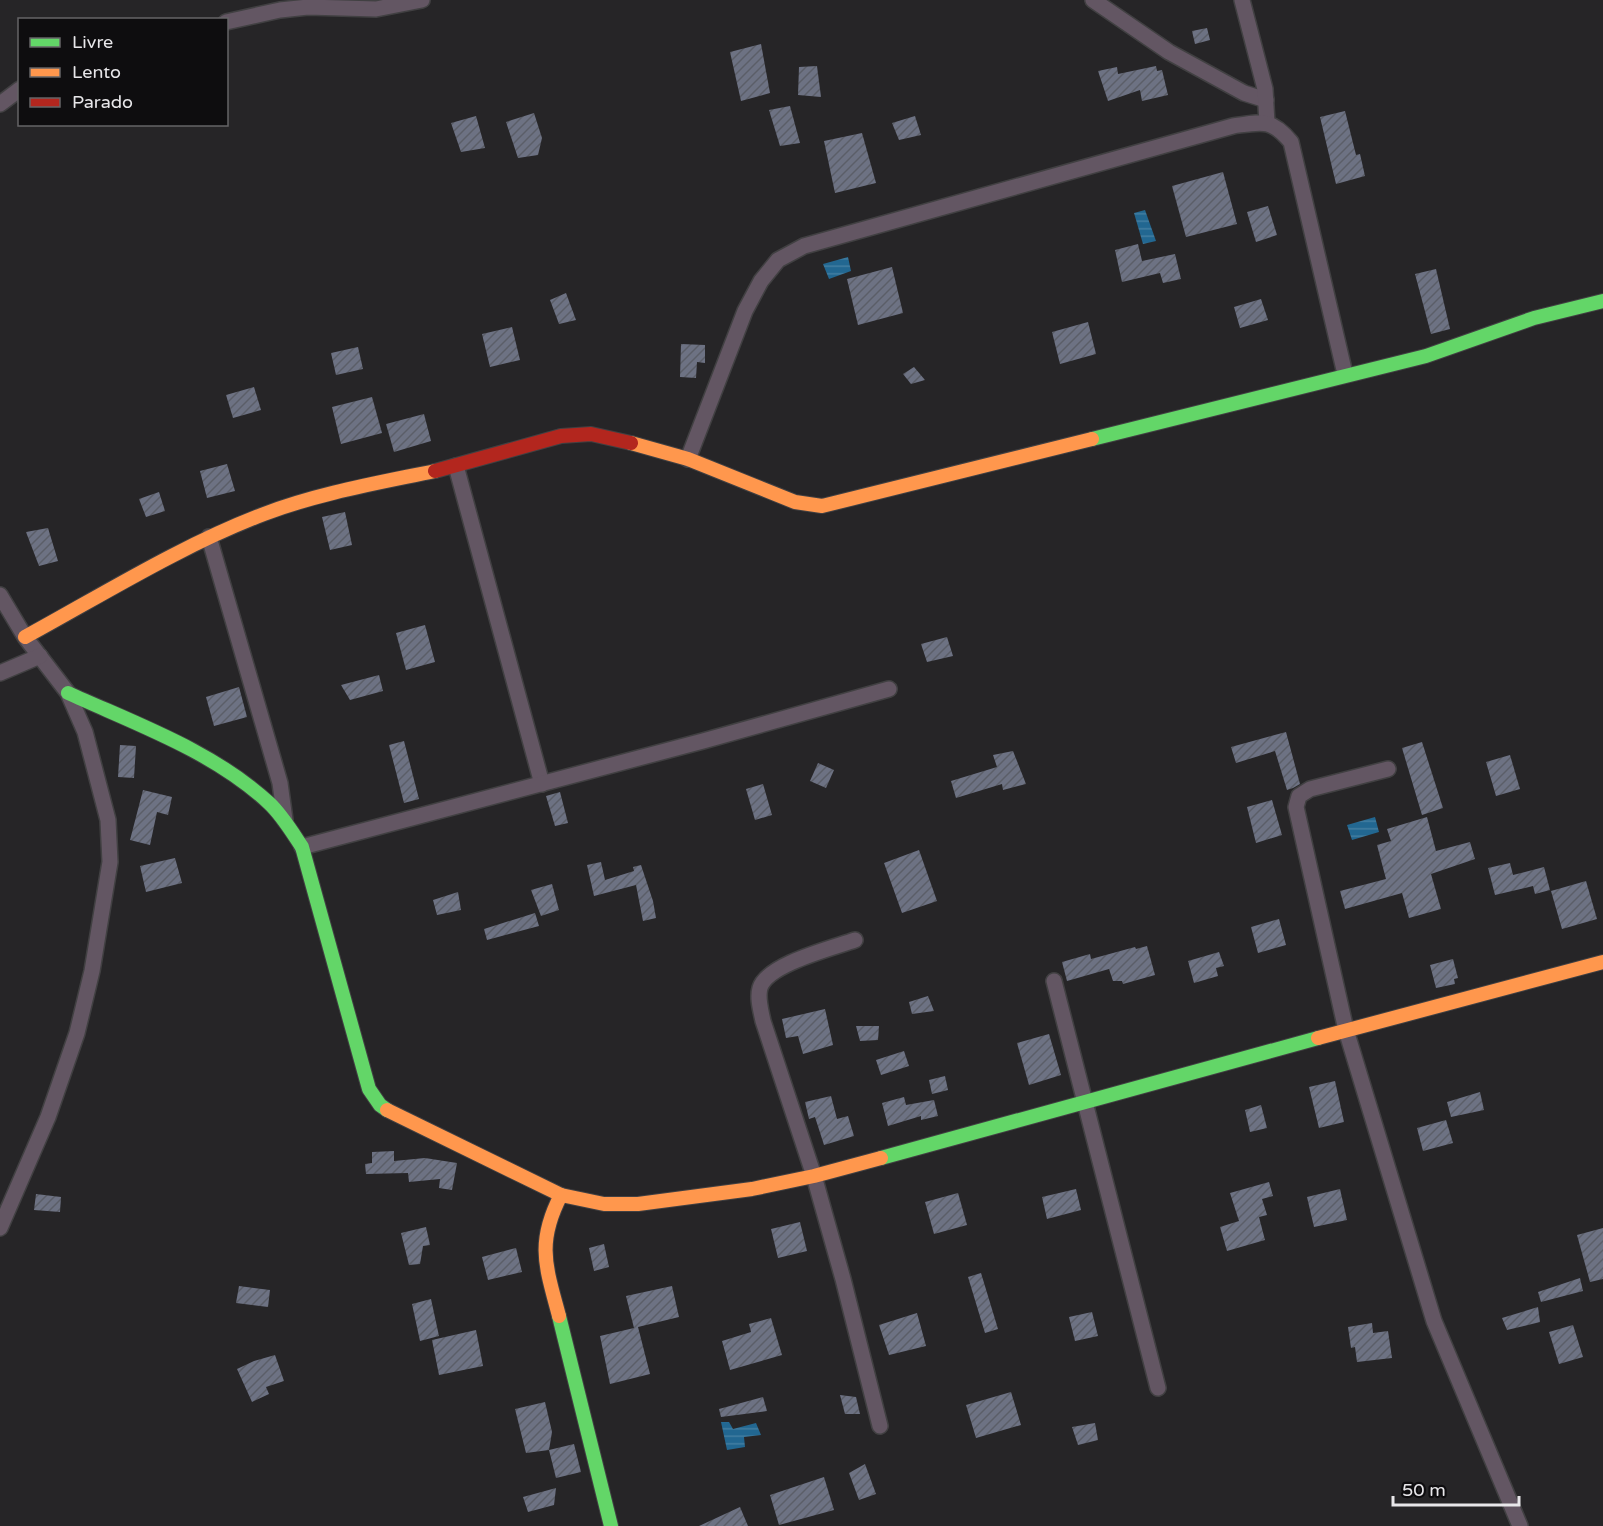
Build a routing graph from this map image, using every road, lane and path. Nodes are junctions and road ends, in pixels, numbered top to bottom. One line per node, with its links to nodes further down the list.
1 (422, 0): 4 (street)
2 (1094, 0): 6 (street)
3 (1242, 0): 6 (street)
4 (228, 22)
5 (18, 90): 7 (street)
6 (1266, 100): 8 (street)
7 (0, 104)
8 (1267, 123): 10 (street); 11 (street)
9 (1603, 301): 10 (street)
10 (1345, 374): 11 (street)
11 (688, 459): 12 (street)
12 (456, 466): 13 (street); 21 (street)
13 (210, 537): 15 (street); 22 (street)
14 (0, 595): 15 (street)
15 (25, 637): 16 (street)
16 (40, 656): 17 (street); 19 (street)
17 (0, 673)
18 (889, 689): 21 (street)
19 (68, 693): 22 (street); 31 (street)
20 (1388, 770): 27 (street)
21 (542, 784): 23 (street)
22 (285, 821): 23 (street)
23 (302, 847): 30 (street)
24 (855, 940): 29 (street)
25 (1603, 962): 27 (street)
26 (1054, 981): 28 (street)
27 (1346, 1030): 28 (street); 35 (street)
28 (1084, 1101): 29 (street); 32 (street)
29 (814, 1176): 30 (street); 33 (street)
30 (561, 1195): 34 (street)
31 (1, 1223)
32 (1158, 1388)
33 (880, 1426)
34 (611, 1526)
35 (1520, 1526)

